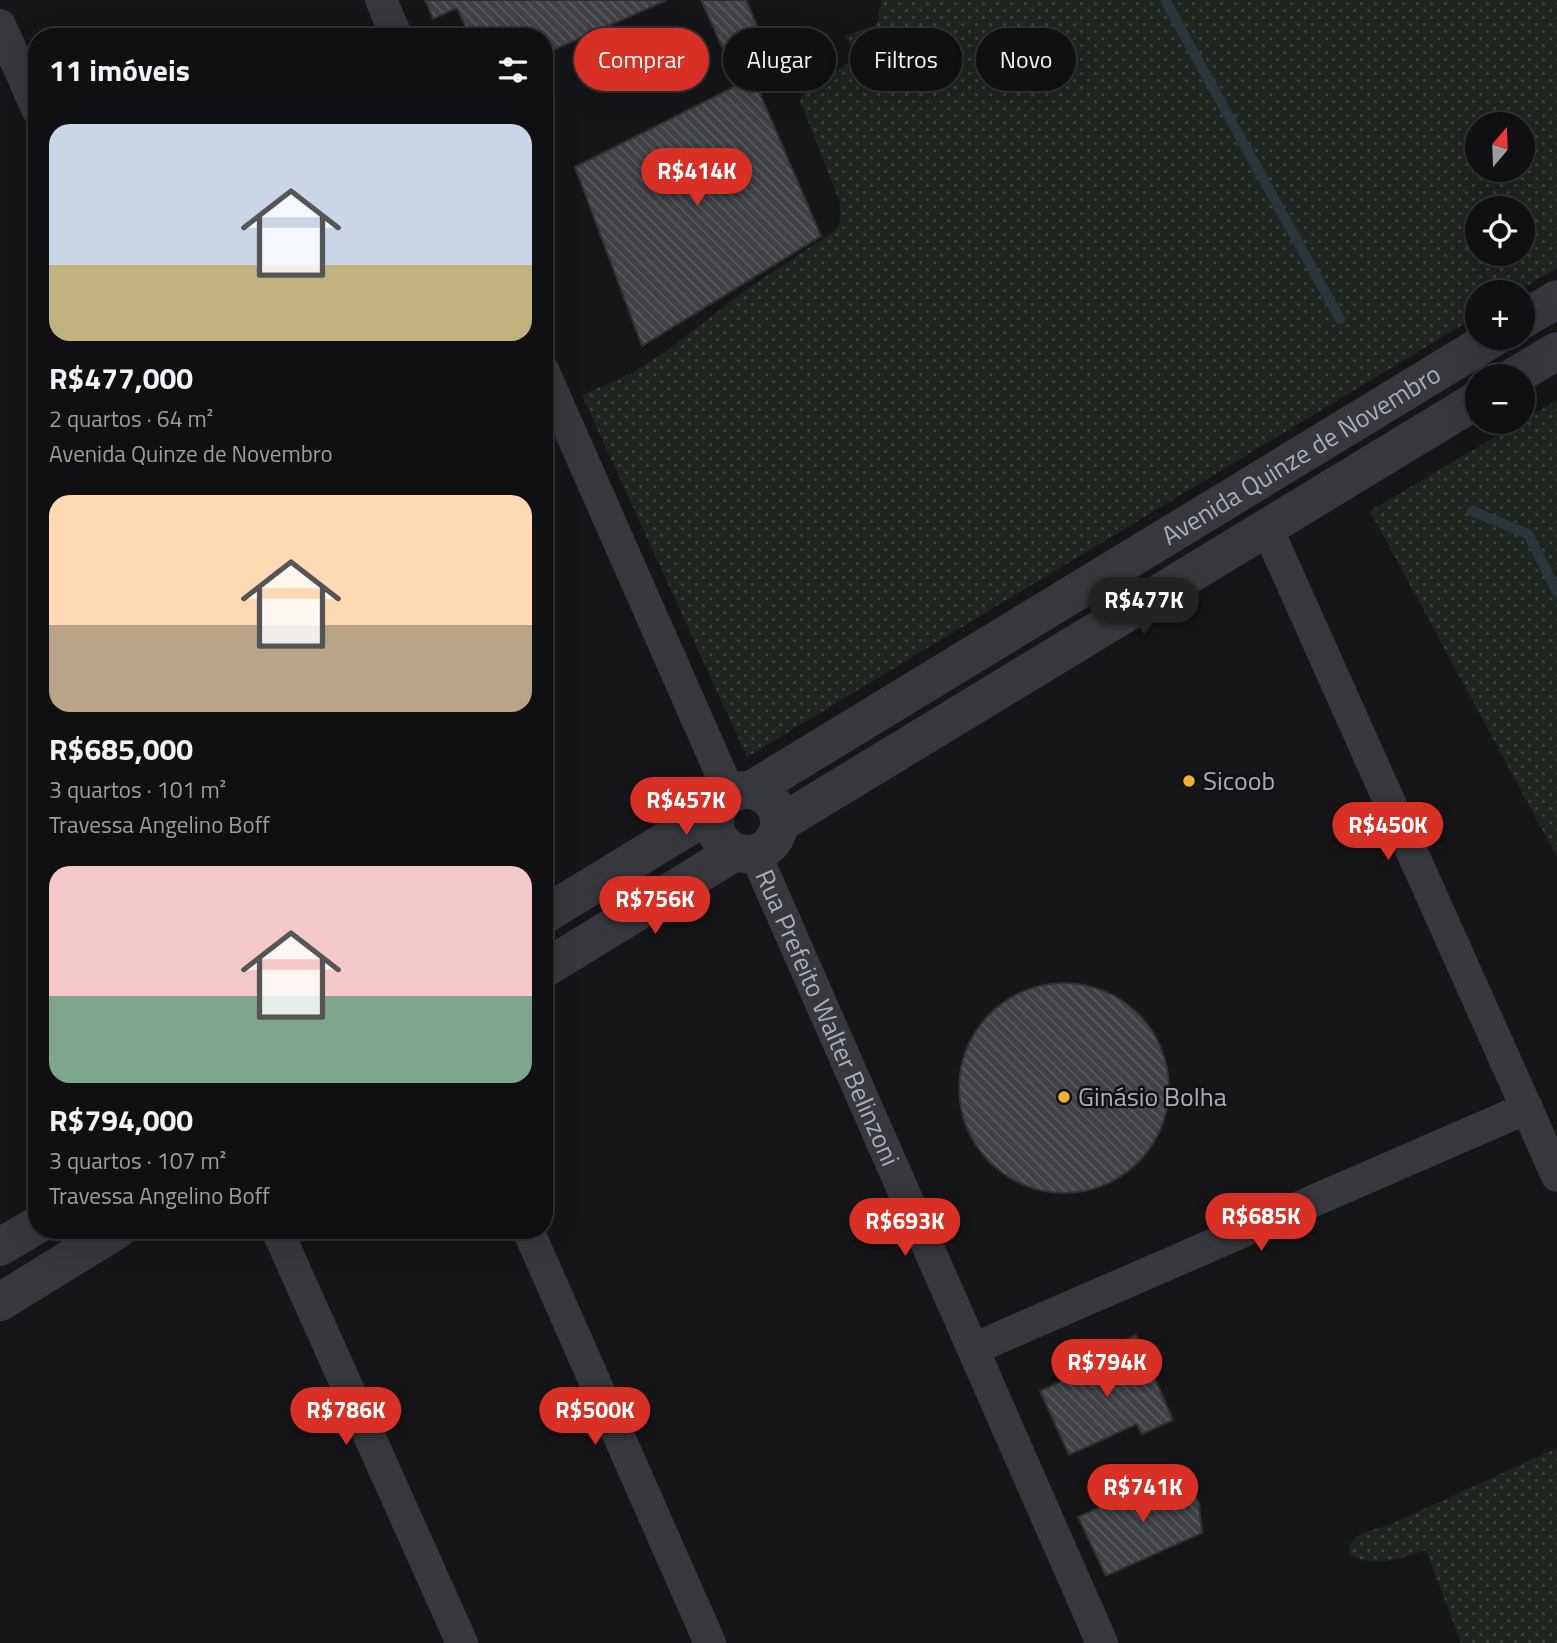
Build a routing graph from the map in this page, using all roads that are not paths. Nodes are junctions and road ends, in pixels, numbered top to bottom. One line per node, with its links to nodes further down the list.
1 (381, 0): 3 (street)
2 (0, 25): 4 (street)
3 (393, 28)
4 (28, 89)
5 (1557, 299): 6 (street)
6 (1535, 312)
7 (1473, 350): 13 (street, Avenida Quinze de Novembro)
8 (1557, 351): 9 (street)
9 (1535, 364)
10 (553, 392): 13 (street)
11 (1465, 407): 12 (street, Avenida Quinze de Novembro)
12 (1267, 527): 14 (street, Avenida Quinze de Novembro); 17 (street)
13 (732, 798): 14 (street); 14 (street); 15 (street, Avenida Quinze de Novembro)
14 (756, 843): 16 (street, Avenida Quinze de Novembro); 25 (street, Rua Prefeito Walter Belinzoni)
15 (553, 909)
16 (553, 964)
17 (1527, 1108): 18 (street); 25 (street)
18 (1557, 1176)
19 (28, 1230): 23 (street)
20 (102, 1239): 24 (street)
21 (281, 1239): 26 (street)
22 (532, 1239): 27 (street)
23 (0, 1247)
24 (0, 1302)
25 (973, 1349): 28 (street, Rua Prefeito Walter Belinzoni)
26 (462, 1643)
27 (710, 1643)
28 (1102, 1643)

